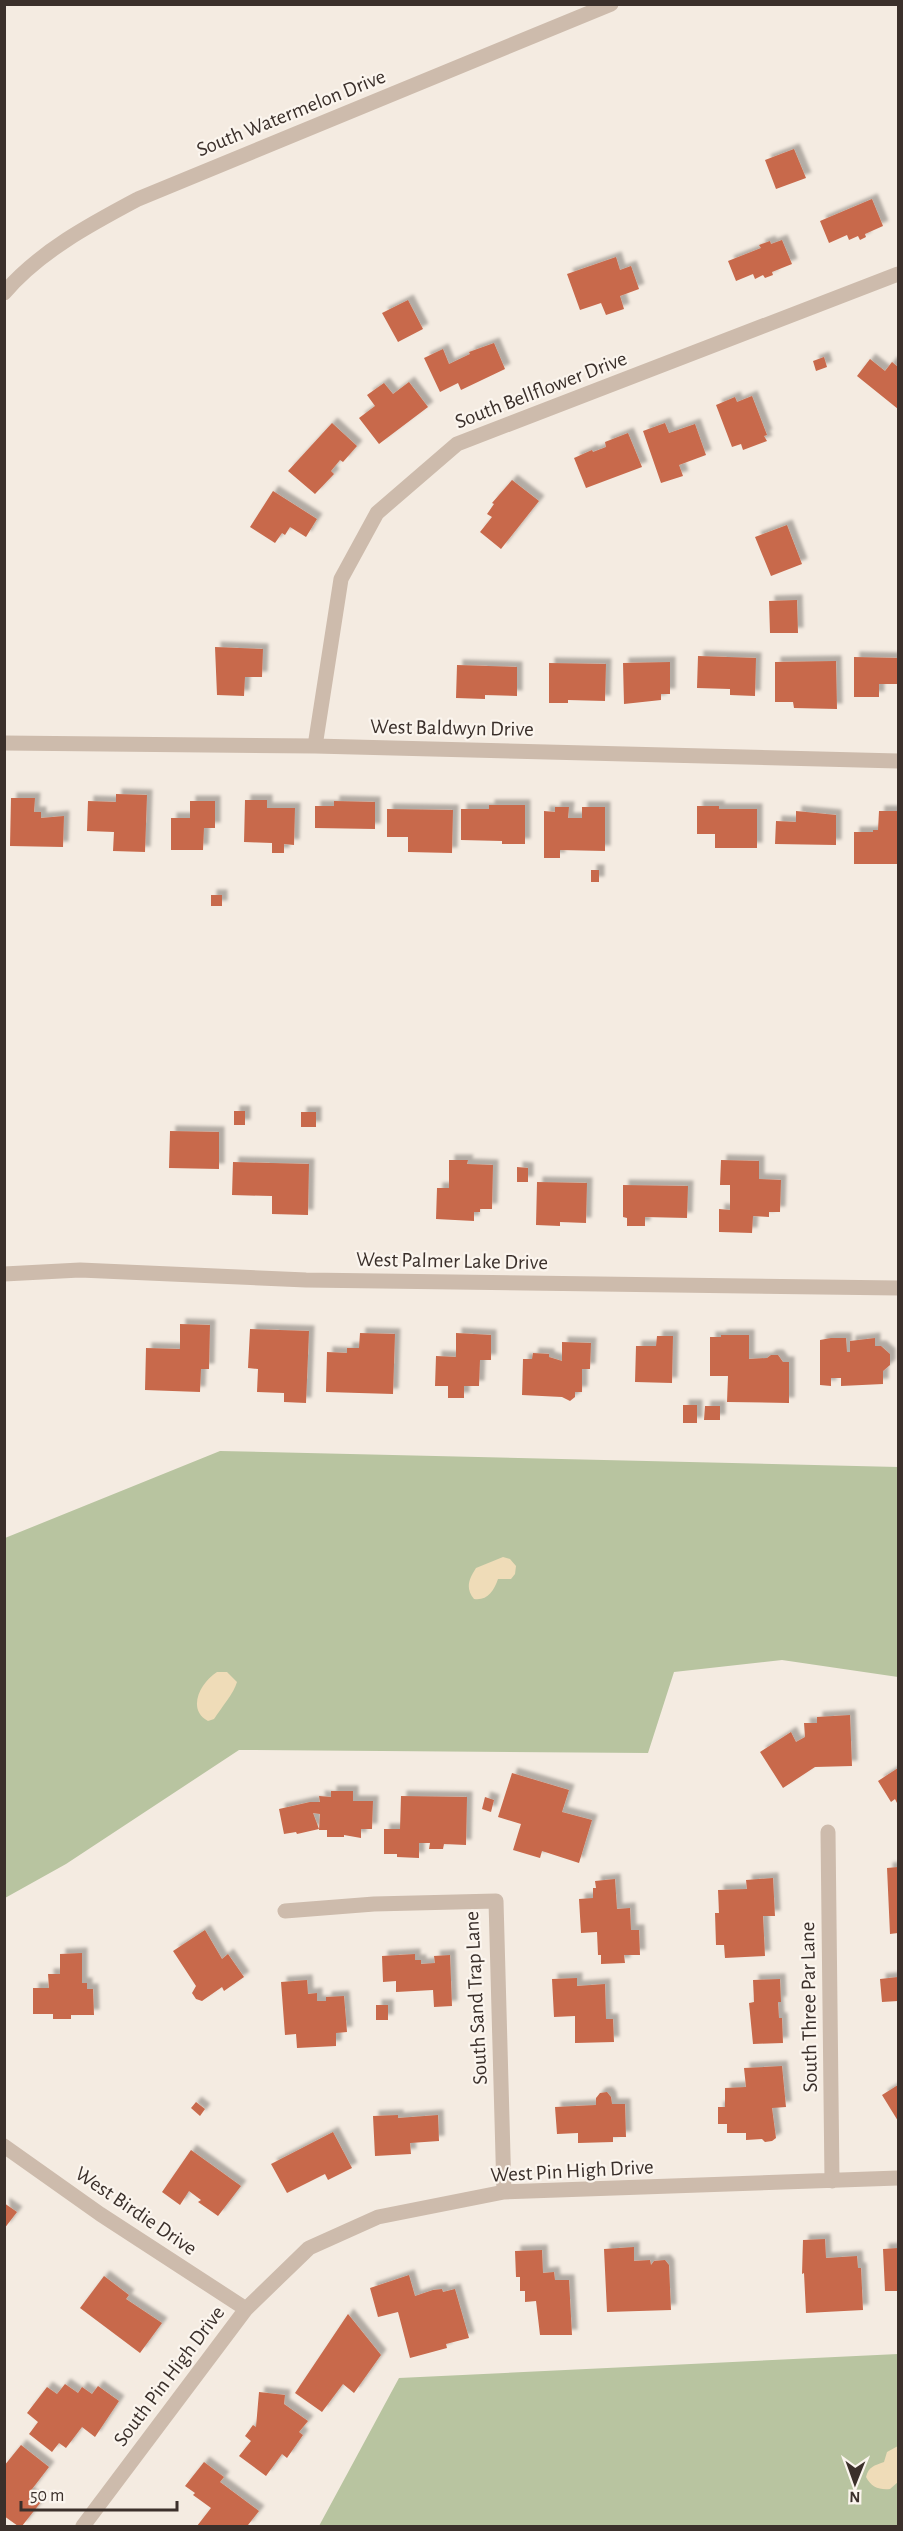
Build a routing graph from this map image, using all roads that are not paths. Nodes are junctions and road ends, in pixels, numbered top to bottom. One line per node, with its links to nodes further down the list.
1 (611, 4): 3 (street, South Watermelon Drive)
2 (898, 274): 5 (street, South Bellflower Drive)
3 (4, 293)
4 (4, 743): 5 (street, West Baldwyn Drive)
5 (315, 746): 6 (street, West Baldwyn Drive)
6 (898, 761)
7 (4, 1274): 8 (street, West Palmer Lake Drive)
8 (898, 1288)
9 (828, 1832): 13 (street, South Three Par Lane)
10 (285, 1911): 14 (street, South Sand Trap Lane)
11 (4, 2146): 15 (street, West Birdie Drive)
12 (898, 2178): 13 (street, West Pin High Drive)
13 (832, 2181): 14 (street, West Pin High Drive)
14 (504, 2192): 15 (street, West Pin High Drive)
15 (246, 2309): 16 (street, South Pin High Drive)
16 (83, 2526)

